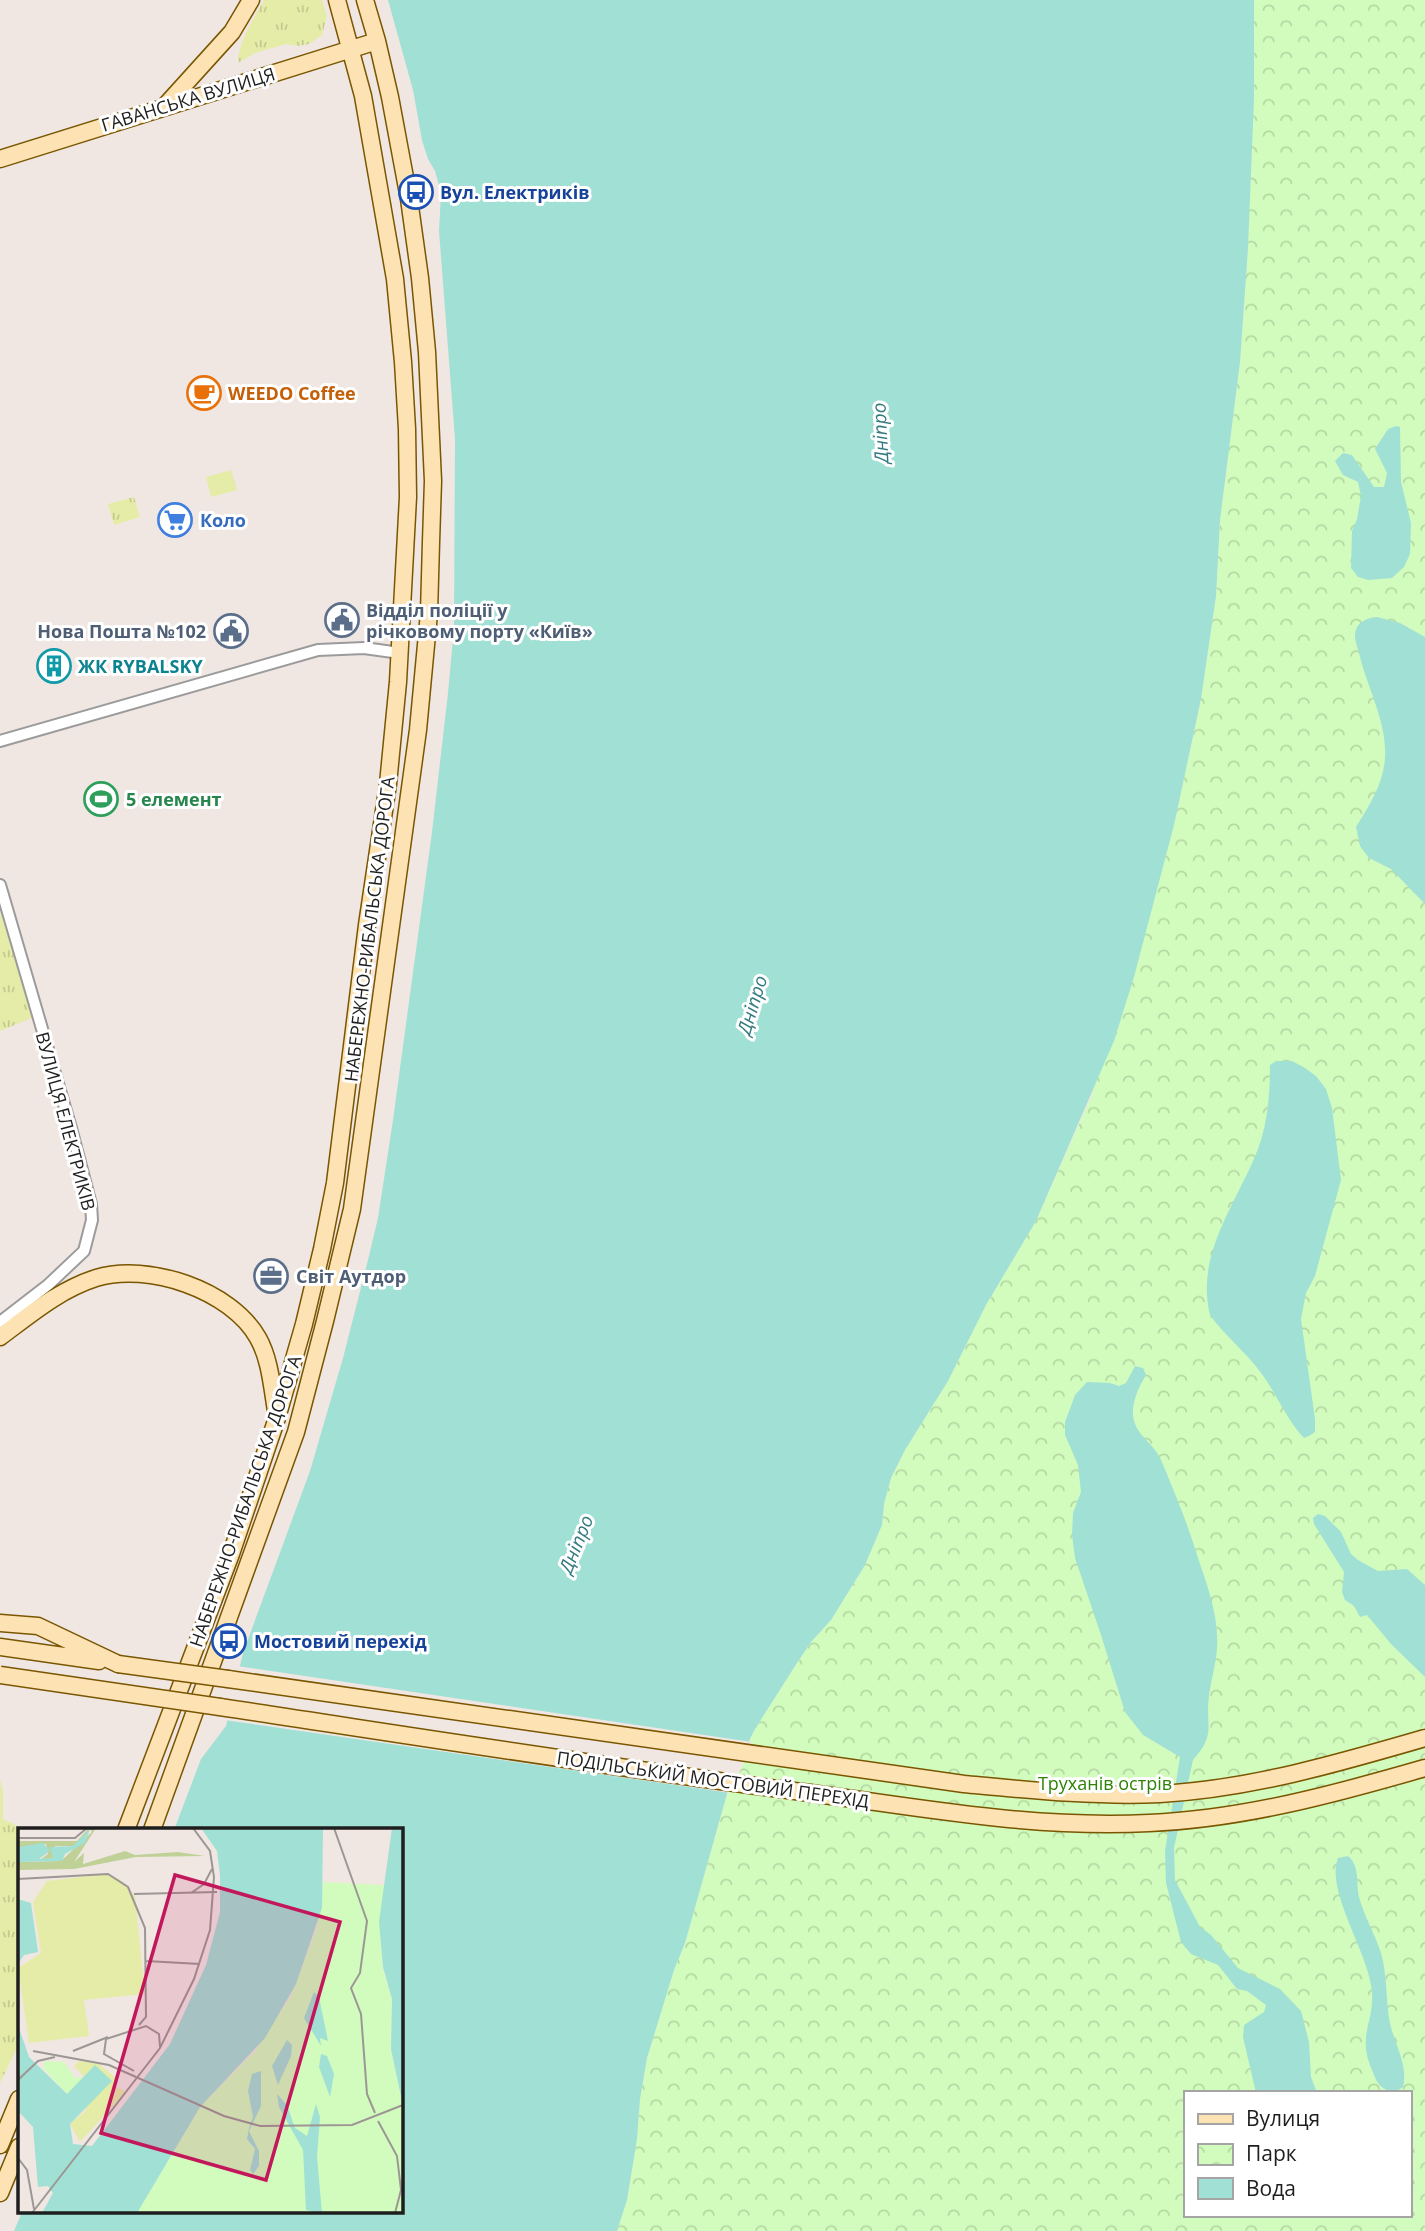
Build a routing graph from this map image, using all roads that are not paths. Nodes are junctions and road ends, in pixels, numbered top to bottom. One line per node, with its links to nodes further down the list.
1 (251, 0): 6 (main road)
2 (337, 0): 5 (main road, НАБЕРЕЖНО-РИБАЛЬСЬКА ДОРОГА)
3 (365, 0): 4 (main road, НАБЕРЕЖНО-РИБАЛЬСЬКА ДОРОГА)
4 (377, 41): 5 (main road, ГАВАНСЬКА ВУЛИЦЯ); 21 (main road, НАБЕРЕЖНО-РИБАЛЬСЬКА ДОРОГА)
5 (351, 49): 6 (main road, ГАВАНСЬКА ВУЛИЦЯ); 8 (main road, НАБЕРЕЖНО-РИБАЛЬСЬКА ДОРОГА)
6 (165, 106): 7 (main road, ГАВАНСЬКА ВУЛИЦЯ)
7 (0, 159)
8 (400, 653): 9 (street); 13 (main road, НАБЕРЕЖНО-РИБАЛЬСЬКА ДОРОГА)
9 (0, 741)
10 (0, 885): 11 (street, ВУЛИЦЯ ЕЛЕКТРИКІВ)
11 (0, 1322)
12 (0, 1337): 13 (main road)
13 (277, 1418): 20 (main road, НАБЕРЕЖНО-РИБАЛЬСЬКА ДОРОГА)
14 (0, 1623): 16 (main road)
15 (0, 1647): 16 (main road, ПОДІЛЬСЬКИЙ МОСТОВИЙ ПЕРЕХІД)
16 (118, 1664): 18 (main road, ПОДІЛЬСЬКИЙ МОСТОВИЙ ПЕРЕХІД, bridge)
17 (0, 1675): 19 (main road, ПОДІЛЬСЬКИЙ МОСТОВИЙ ПЕРЕХІД, bridge)
18 (1425, 1738)
19 (1425, 1768)
20 (128, 1828)
21 (153, 1828)
22 (18, 2101): 23 (main road)
23 (0, 2145)
24 (18, 2149): 25 (main road)
25 (0, 2193)

